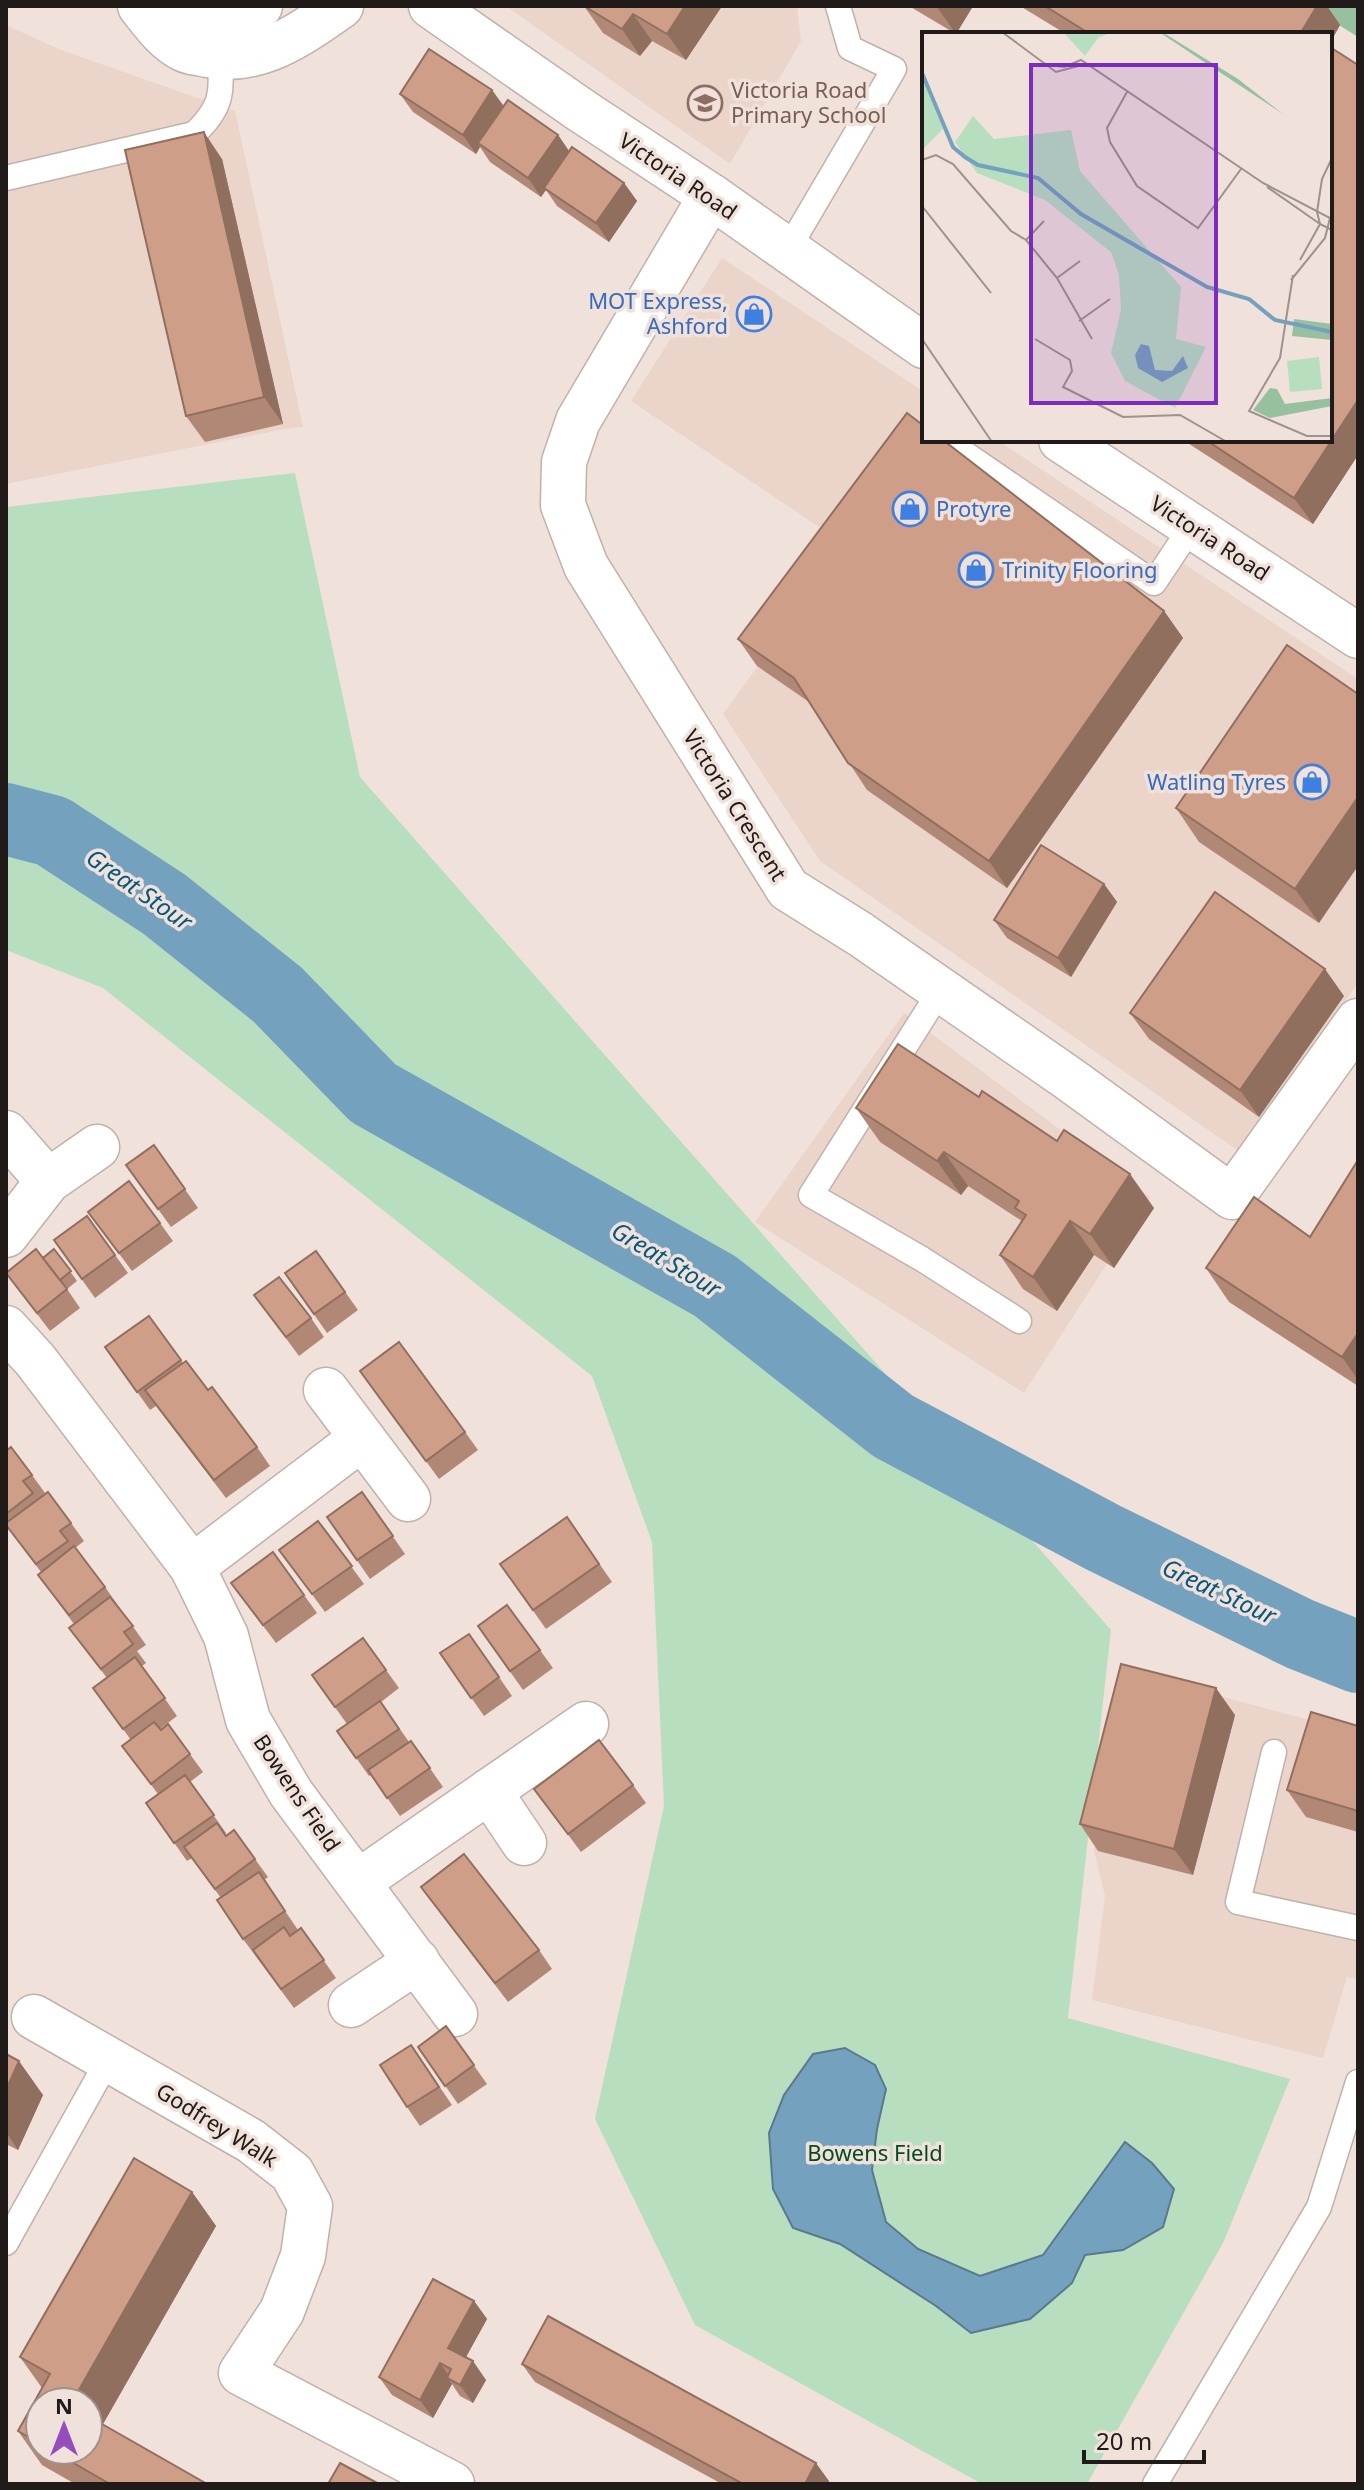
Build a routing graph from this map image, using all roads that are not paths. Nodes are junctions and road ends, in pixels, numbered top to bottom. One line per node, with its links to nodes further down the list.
1 (140, 6): 7 (street)
2 (155, 6): 7 (street)
3 (260, 6): 7 (street)
4 (341, 6): 7 (street)
5 (431, 6): 9 (street, Victoria Road)
6 (838, 6): 10 (lane)
7 (217, 37): 8 (lane)
8 (6, 178)
9 (711, 196): 10 (street, Victoria Road); 16 (street, Victoria Crescent)
10 (787, 251): 11 (street, Victoria Road)
11 (922, 345)
12 (948, 442): 14 (lane)
13 (1064, 442): 14 (street, Victoria Road)
14 (1192, 526): 15 (street, Victoria Road)
15 (1358, 636)
16 (940, 991): 17 (street, Victoria Crescent); 22 (lane)
17 (1358, 1021)
18 (6, 1133): 20 (street)
19 (97, 1147): 20 (street)
20 (48, 1181): 21 (street)
21 (6, 1235)
22 (1019, 1321)
23 (6, 1328): 27 (street, Bowens Field)
24 (326, 1390): 25 (street)
25 (362, 1438): 26 (street); 27 (street)
26 (408, 1499)
27 (192, 1567): 32 (street, Bowens Field)
28 (586, 1724): 30 (street)
29 (1274, 1752): 33 (lane)
30 (489, 1791): 31 (street); 32 (street)
31 (524, 1843)
32 (358, 1882): 34 (street, Bowens Field)
33 (1358, 1928)
34 (417, 1961): 35 (street); 36 (street, Bowens Field)
35 (351, 2005)
36 (455, 2014)
37 (34, 2017): 38 (street, Godfrey Walk)
38 (108, 2060): 40 (lane); 41 (street, Godfrey Walk)
39 (1358, 2082): 42 (lane)
40 (6, 2243)
41 (452, 2484)
42 (1155, 2484)

